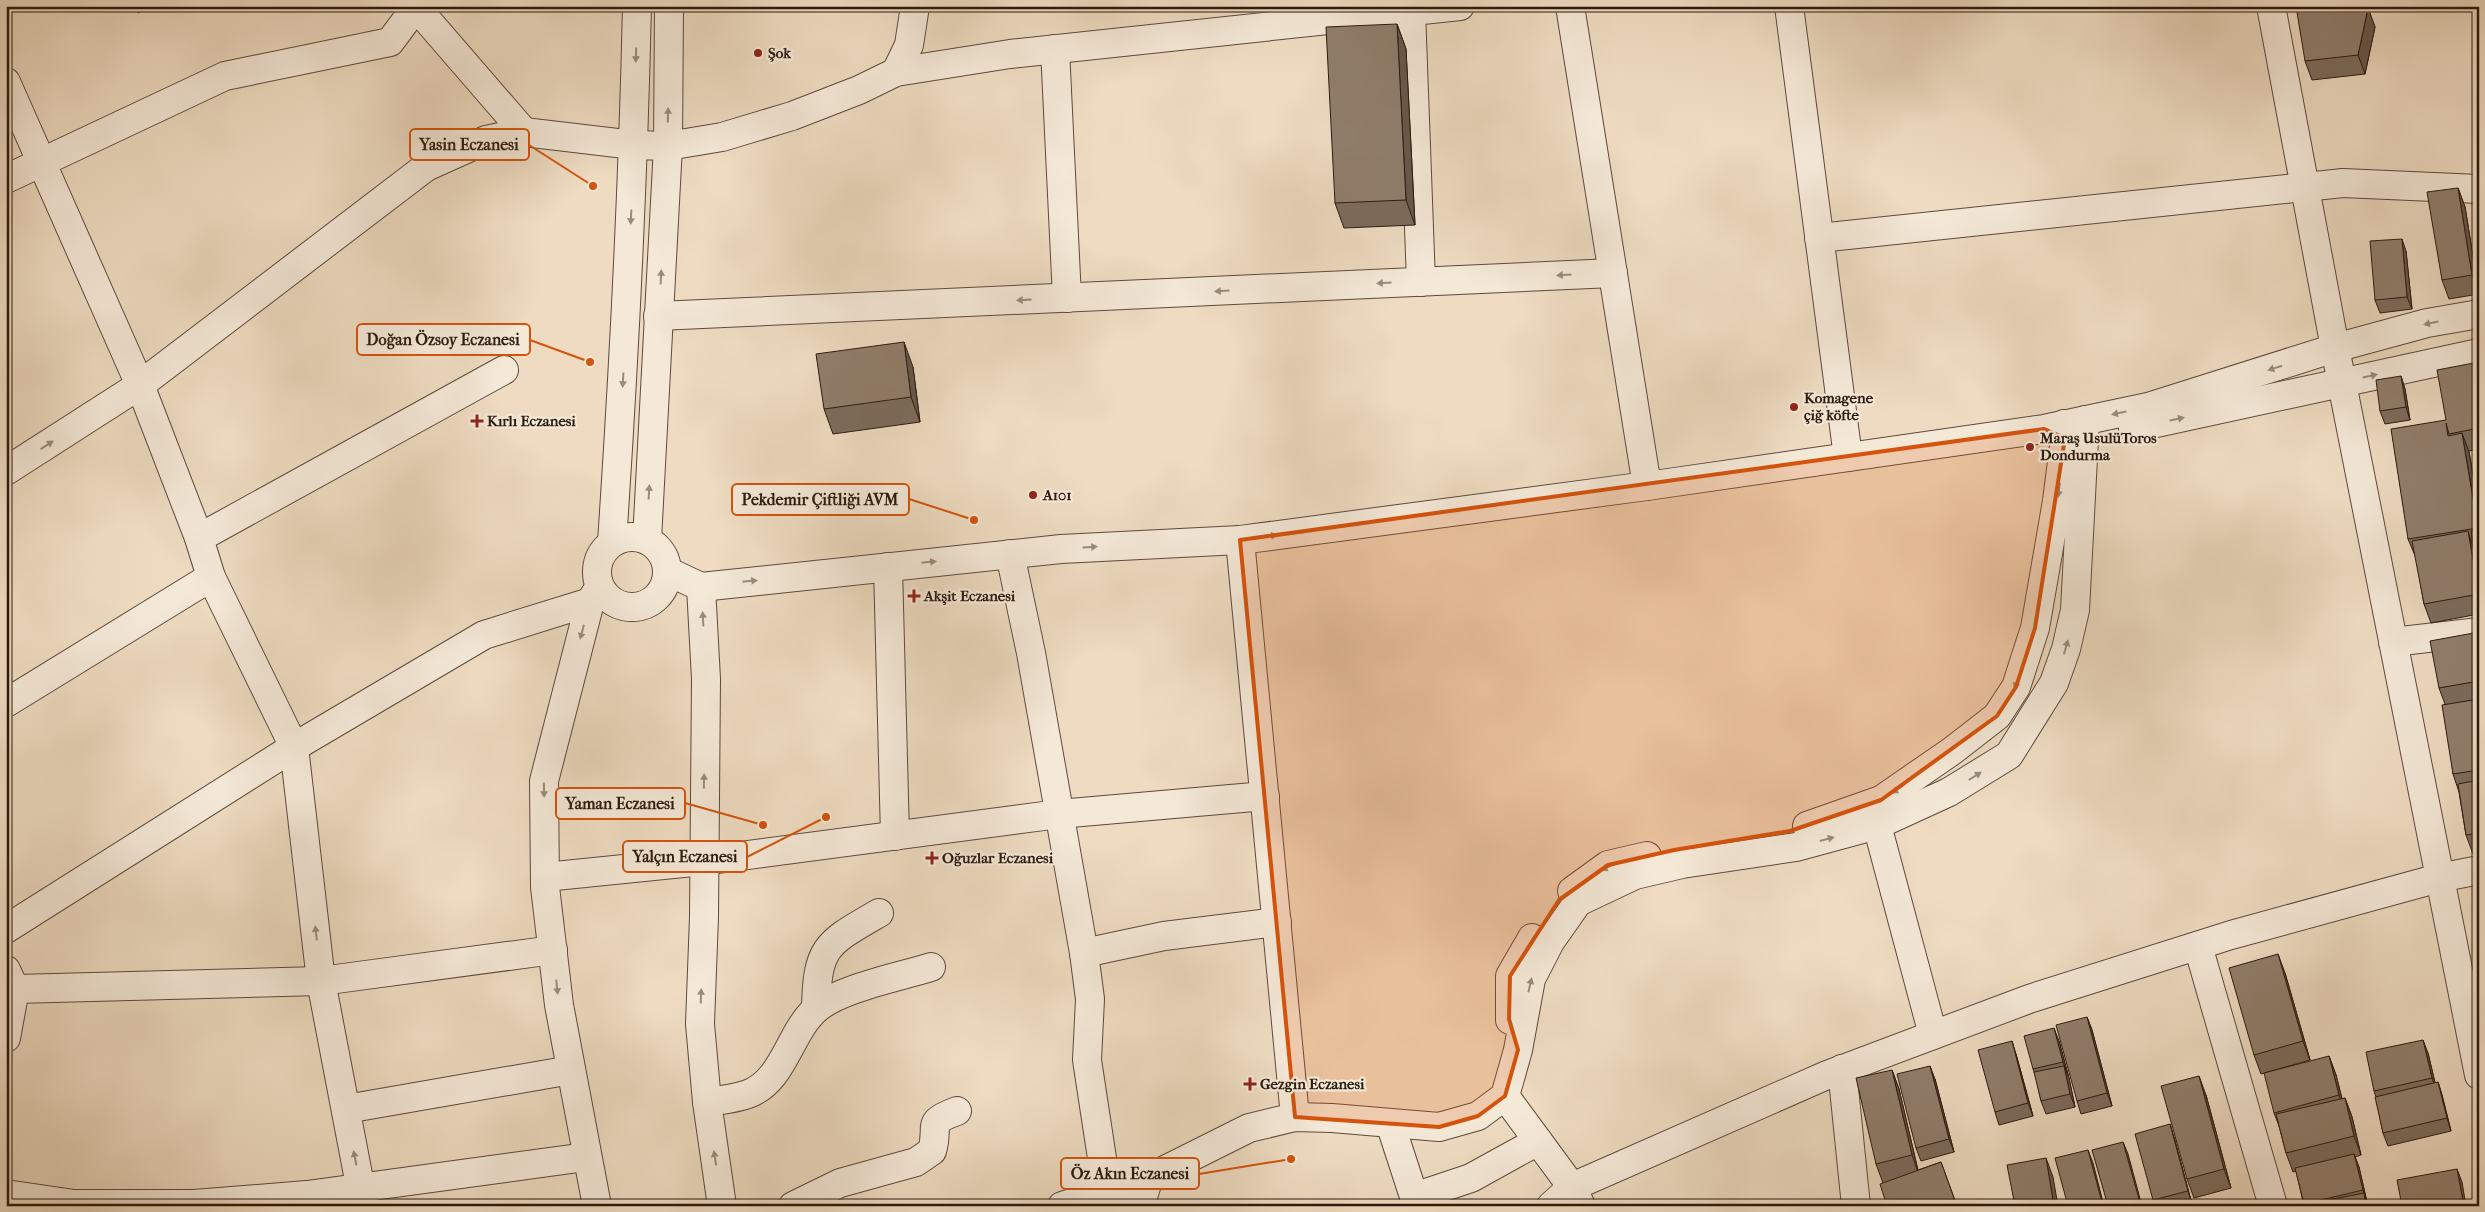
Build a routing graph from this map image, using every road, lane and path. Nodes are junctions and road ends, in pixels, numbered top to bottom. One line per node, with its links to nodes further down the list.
1 (637, 6): 14 (street, one-way to 14)
2 (669, 6): 15 (street, one-way to 2)
3 (915, 6): 11 (street)
4 (1460, 6): 9 (street)
5 (1570, 6): 21 (street)
6 (1789, 6): 20 (street)
7 (2270, 6): 18 (street)
8 (416, 7): 13 (street); 16 (street)
9 (1412, 11): 10 (street); 22 (street)
10 (1055, 49): 11 (street); 23 (street)
11 (896, 72): 15 (street)
12 (6, 82): 16 (street)
13 (524, 132): 14 (street); 30 (street)
14 (634, 145): 15 (street); 38 (street, one-way to 38)
15 (668, 146): 25 (street, one-way to 15)
16 (41, 164): 17 (street); 30 (street)
17 (6, 180)
18 (2305, 188): 19 (street); 20 (street); 26 (street)
19 (2479, 189)
20 (1819, 238): 32 (street)
21 (1613, 273): 22 (street, one-way to 22); 34 (street)
22 (1421, 282): 23 (street, one-way to 23)
23 (1067, 298): 25 (street, one-way to 25)
24 (2479, 314): 26 (street, one-way to 26)
25 (658, 316): 36 (street, one-way to 25)
26 (2335, 348): 29 (street); 31 (street, one-way to 31)
27 (2479, 353): 29 (street, one-way to 27)
28 (504, 370): 35 (street)
29 (2343, 382): 31 (street, one-way to 29); 46 (street)
30 (140, 385): 33 (street, one-way to 30); 35 (street)
31 (2069, 430): 32 (street); 51 (street, one-way to 31); 69 (street, one-way to 69)
32 (1848, 457): 34 (street)
33 (6, 471)
34 (1647, 486): 37 (street, one-way to 34)
35 (199, 538): 42 (street)
36 (647, 540): 38 (street); 41 (street)
37 (1240, 540): 39 (street, one-way to 37); 49 (street)
38 (612, 542): 44 (street)
39 (1010, 554): 40 (street, one-way to 39); 50 (street)
40 (888, 567): 43 (street, one-way to 40); 52 (street)
41 (667, 571): 43 (street); 44 (street)
42 (211, 577): 47 (street); 48 (street)
43 (701, 586): 53 (street, one-way to 43)
44 (594, 594): 48 (street); 55 (street, one-way to 55)
45 (2479, 632): 46 (street)
46 (2393, 642): 56 (street)
47 (6, 703)
48 (294, 747): 59 (street); 65 (street, one-way to 48)
49 (1265, 796): 50 (street); 58 (street)
50 (1059, 814): 52 (street); 62 (street)
51 (1877, 825): 67 (street); 69 (street, one-way to 51)
52 (896, 836): 53 (street)
53 (704, 861): 55 (street); 74 (street, one-way to 53)
54 (2479, 870): 56 (street)
55 (545, 877): 61 (street)
56 (2439, 878): 60 (street); 72 (street)
57 (879, 913): 66 (street)
58 (1276, 922): 62 (street); 77 (street)
59 (6, 929)
60 (2198, 946): 67 (street); 97 (street)
61 (553, 950): 65 (street); 71 (street, one-way to 71)
62 (1084, 953): 82 (street)
63 (931, 967): 66 (street)
64 (11, 980): 65 (street); 68 (street)
65 (321, 981): 75 (street)
66 (816, 1009): 74 (street)
67 (1933, 1035): 70 (street)
68 (6, 1038)
69 (1518, 1050): 73 (street)
70 (1842, 1069): 84 (street); 96 (street)
71 (571, 1070): 75 (street); 80 (street)
72 (2479, 1075)
73 (1505, 1096): 78 (street); 79 (street)
74 (707, 1102): 91 (street, one-way to 74)
75 (346, 1109): 85 (street, one-way to 75)
76 (956, 1111): 92 (street)
77 (1295, 1117): 78 (street); 81 (street)
78 (1390, 1123): 87 (street)
79 (1538, 1141): 84 (street); 87 (street)
80 (586, 1157): 85 (street); 90 (street)
81 (1149, 1178): 82 (street); 94 (street)
82 (1107, 1191): 93 (street)
83 (6, 1194): 88 (street)
84 (1576, 1196): 95 (street)
85 (363, 1197): 86 (street)
86 (307, 1200): 89 (street)
87 (1415, 1201)
88 (91, 1205): 89 (street)
89 (194, 1205)
90 (597, 1206)
91 (722, 1206)
92 (793, 1206)
93 (1062, 1206)
94 (1140, 1206)
95 (1551, 1206)
96 (1856, 1206)
97 (2273, 1206)

